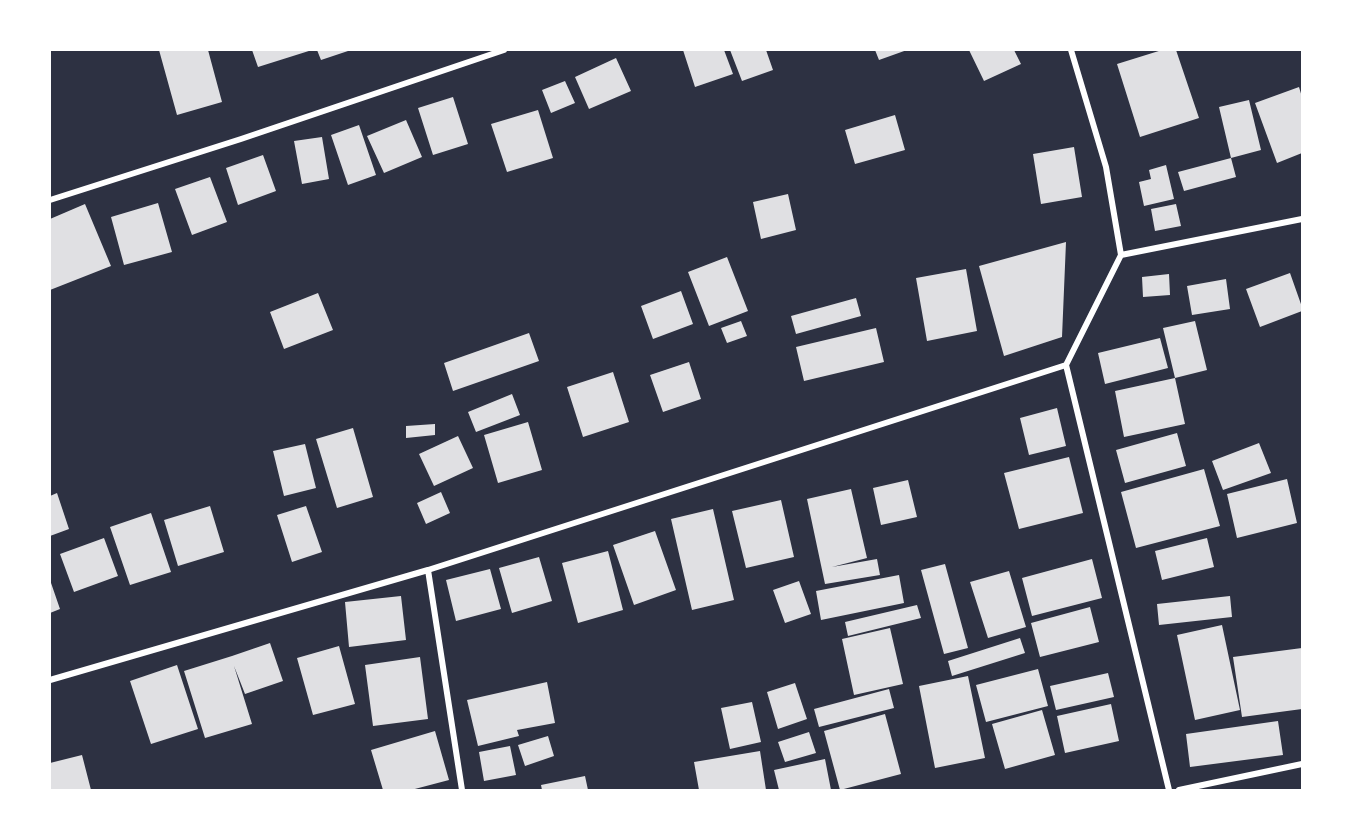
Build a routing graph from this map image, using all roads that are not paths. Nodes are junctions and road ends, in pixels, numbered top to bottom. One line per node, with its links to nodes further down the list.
1 (504, 50): 3 (street)
2 (1071, 50): 5 (street)
3 (50, 200)
4 (1302, 219): 5 (street)
5 (1121, 255): 6 (street)
6 (1066, 365): 7 (street); 11 (street)
7 (428, 570): 8 (street); 10 (street)
8 (50, 680)
9 (1302, 764): 12 (street)
10 (462, 790)
11 (1169, 790)
12 (1179, 790)

